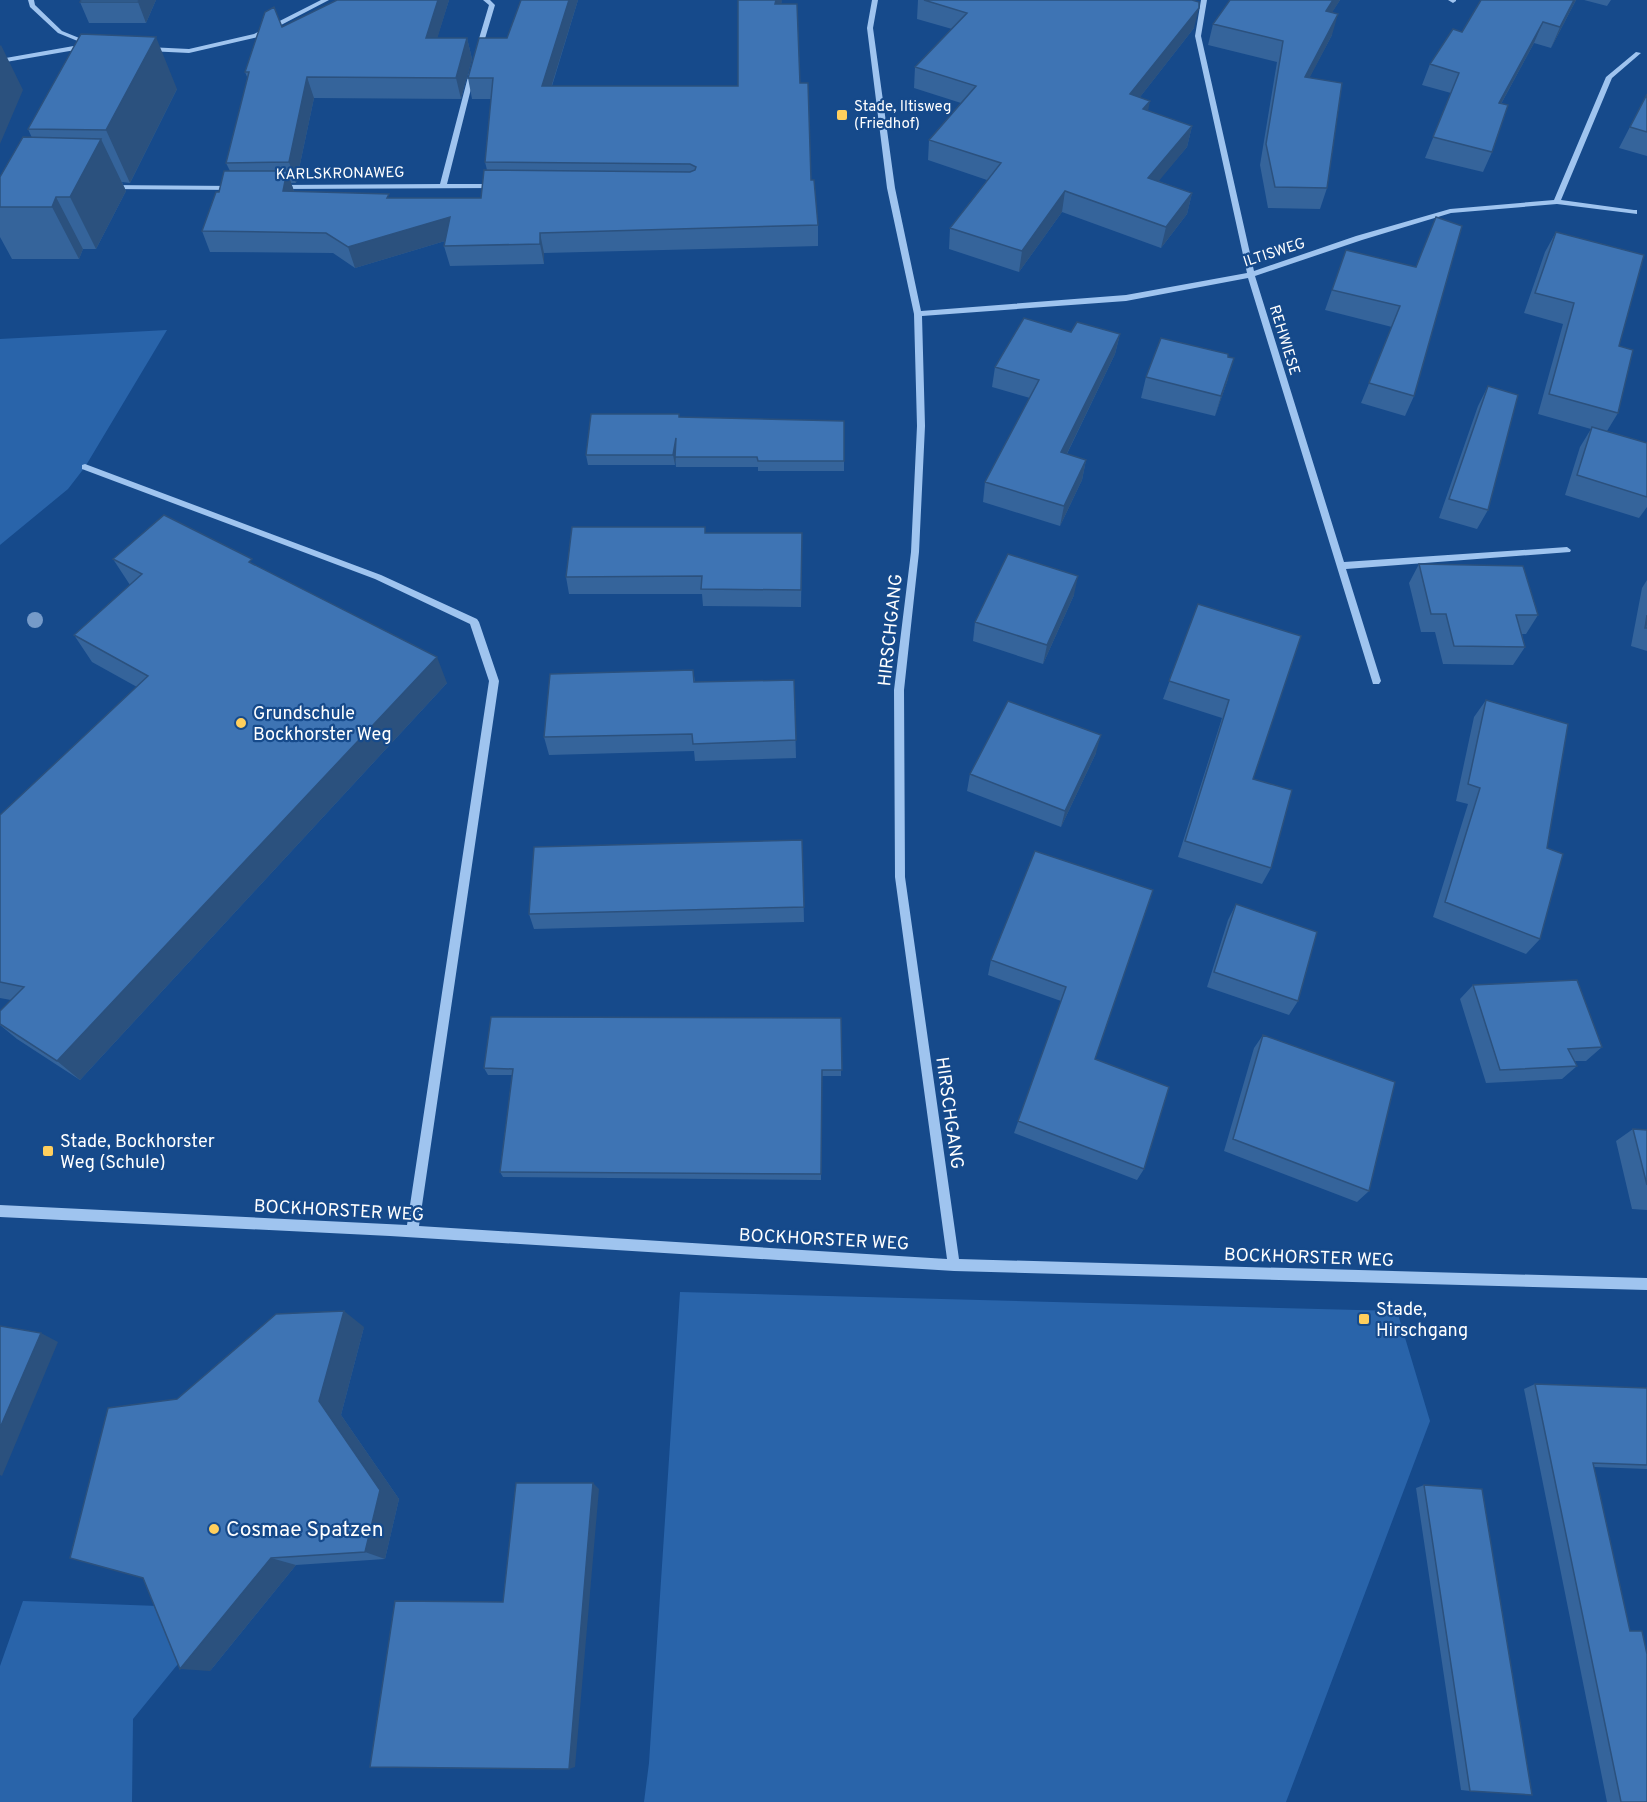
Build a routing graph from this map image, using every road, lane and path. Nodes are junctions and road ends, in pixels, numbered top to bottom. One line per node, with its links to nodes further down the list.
1 (31, 0): 6 (street)
2 (326, 0): 7 (street)
3 (486, 0): 11 (street)
4 (875, 0): 19 (street, HIRSCHGANG)
5 (1204, 0): 18 (street, REHWIESE)
6 (94, 45): 9 (street); 10 (street)
7 (141, 48)
8 (1638, 53): 16 (street)
9 (88, 56)
10 (0, 61)
11 (442, 186): 12 (street, KARLSKRONAWEG); 15 (street, KARLSKRONAWEG)
12 (502, 186)
13 (105, 187): 14 (street)
14 (246, 188)
15 (269, 188)
16 (1557, 202): 17 (street, ILTISWEG); 18 (street, ILTISWEG)
17 (1634, 212)
18 (1251, 274): 19 (street, ILTISWEG); 22 (street, REHWIESE)
19 (918, 314): 26 (street, HIRSCHGANG)
20 (85, 467): 25 (street)
21 (1567, 550): 22 (street)
22 (1341, 566): 23 (street, REHWIESE)
23 (1376, 681)
24 (0, 1211): 25 (street, BOCKHORSTER WEG)
25 (412, 1232): 26 (street, BOCKHORSTER WEG)
26 (954, 1265): 27 (street, BOCKHORSTER WEG)
27 (1647, 1284)

